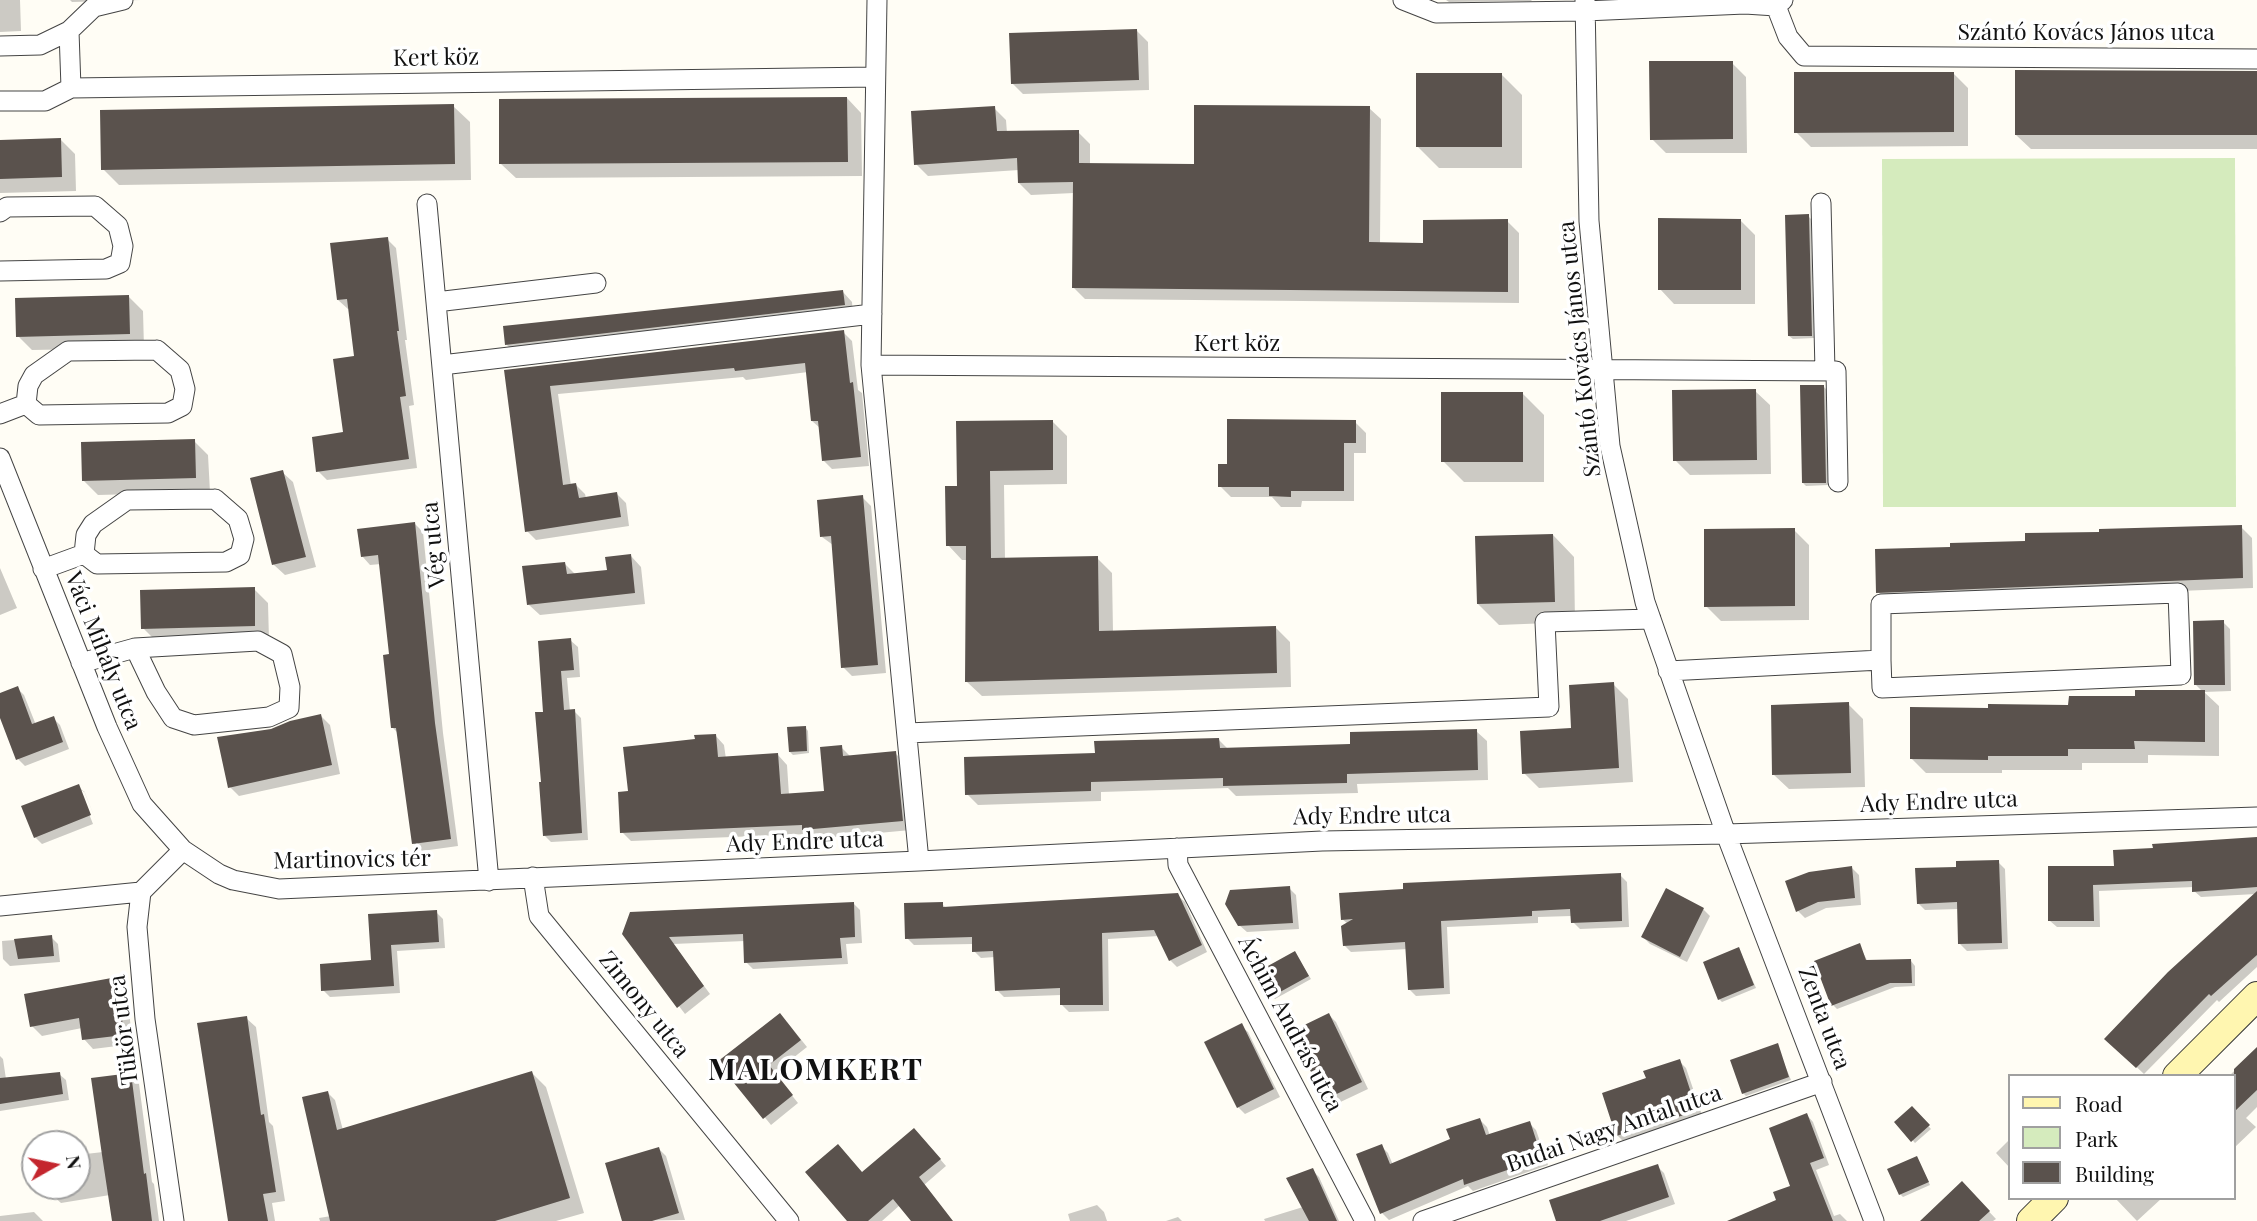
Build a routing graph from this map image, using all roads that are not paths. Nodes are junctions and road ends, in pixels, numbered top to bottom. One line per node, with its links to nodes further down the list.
1 (123, 0): 6 (street)
2 (877, 0): 9 (street)
3 (1403, 0): 5 (street)
4 (1780, 3): 5 (street, Szántó Kovács János utca); 8 (street, Szántó Kovács János utca)
5 (1585, 6): 21 (street, Szántó Kovács János utca)
6 (69, 32): 7 (street); 10 (street)
7 (0, 46)
8 (2257, 59)
9 (875, 77): 10 (street, Kert köz); 18 (street)
10 (71, 88): 11 (street, Kert köz)
11 (0, 101)
12 (1821, 203): 22 (street)
13 (427, 204): 17 (street, Vég utca)
14 (0, 212): 15 (street)
15 (0, 271)
16 (596, 283): 17 (street)
17 (436, 302): 19 (street, Vég utca)
18 (872, 314): 19 (street); 20 (street)
19 (442, 365): 41 (street, Vég utca)
20 (871, 365): 21 (street, Kert köz); 34 (street)
21 (1603, 371): 22 (street, Kert köz); 29 (street, Szántó Kovács János utca)
22 (1825, 371): 26 (street)
23 (26, 404): 23 (street); 24 (street)
24 (0, 414)
25 (0, 458): 28 (street, Váci Mihály utca)
26 (1838, 482)
27 (84, 554): 27 (street); 28 (street)
28 (43, 569): 32 (street, Váci Mihály utca)
29 (1651, 619): 33 (street, Szántó Kovács János utca); 34 (street)
30 (135, 648): 30 (street); 32 (street)
31 (1881, 660): 31 (street); 33 (street)
32 (81, 663): 38 (street, Váci Mihály utca)
33 (1668, 671): 36 (street, Szántó Kovács János utca)
34 (907, 733): 39 (street)
35 (2257, 817): 36 (street, Ady Endre utca)
36 (1726, 834): 37 (street, Ady Endre utca); 46 (street, Zenta utca)
37 (1177, 848): 39 (street, Ady Endre utca); 50 (street, Áchim András utca)
38 (183, 850): 41 (street, Martinovics tér); 42 (street)
39 (919, 862): 40 (street, Ady Endre utca)
40 (533, 877): 41 (street, Ady Endre utca); 49 (street, Zimony utca)
41 (489, 881)
42 (141, 892): 43 (street); 48 (street, Tükör utca)
43 (0, 906)
44 (2257, 996): 45 (main road)
45 (2179, 1074)
46 (1822, 1083): 51 (street, Budai Nagy Antal utca); 52 (street, Zenta utca)
47 (2052, 1200): 53 (main road)
48 (174, 1221)
49 (789, 1221)
50 (1365, 1221)
51 (1423, 1221)
52 (1874, 1221)
53 (2031, 1221)

